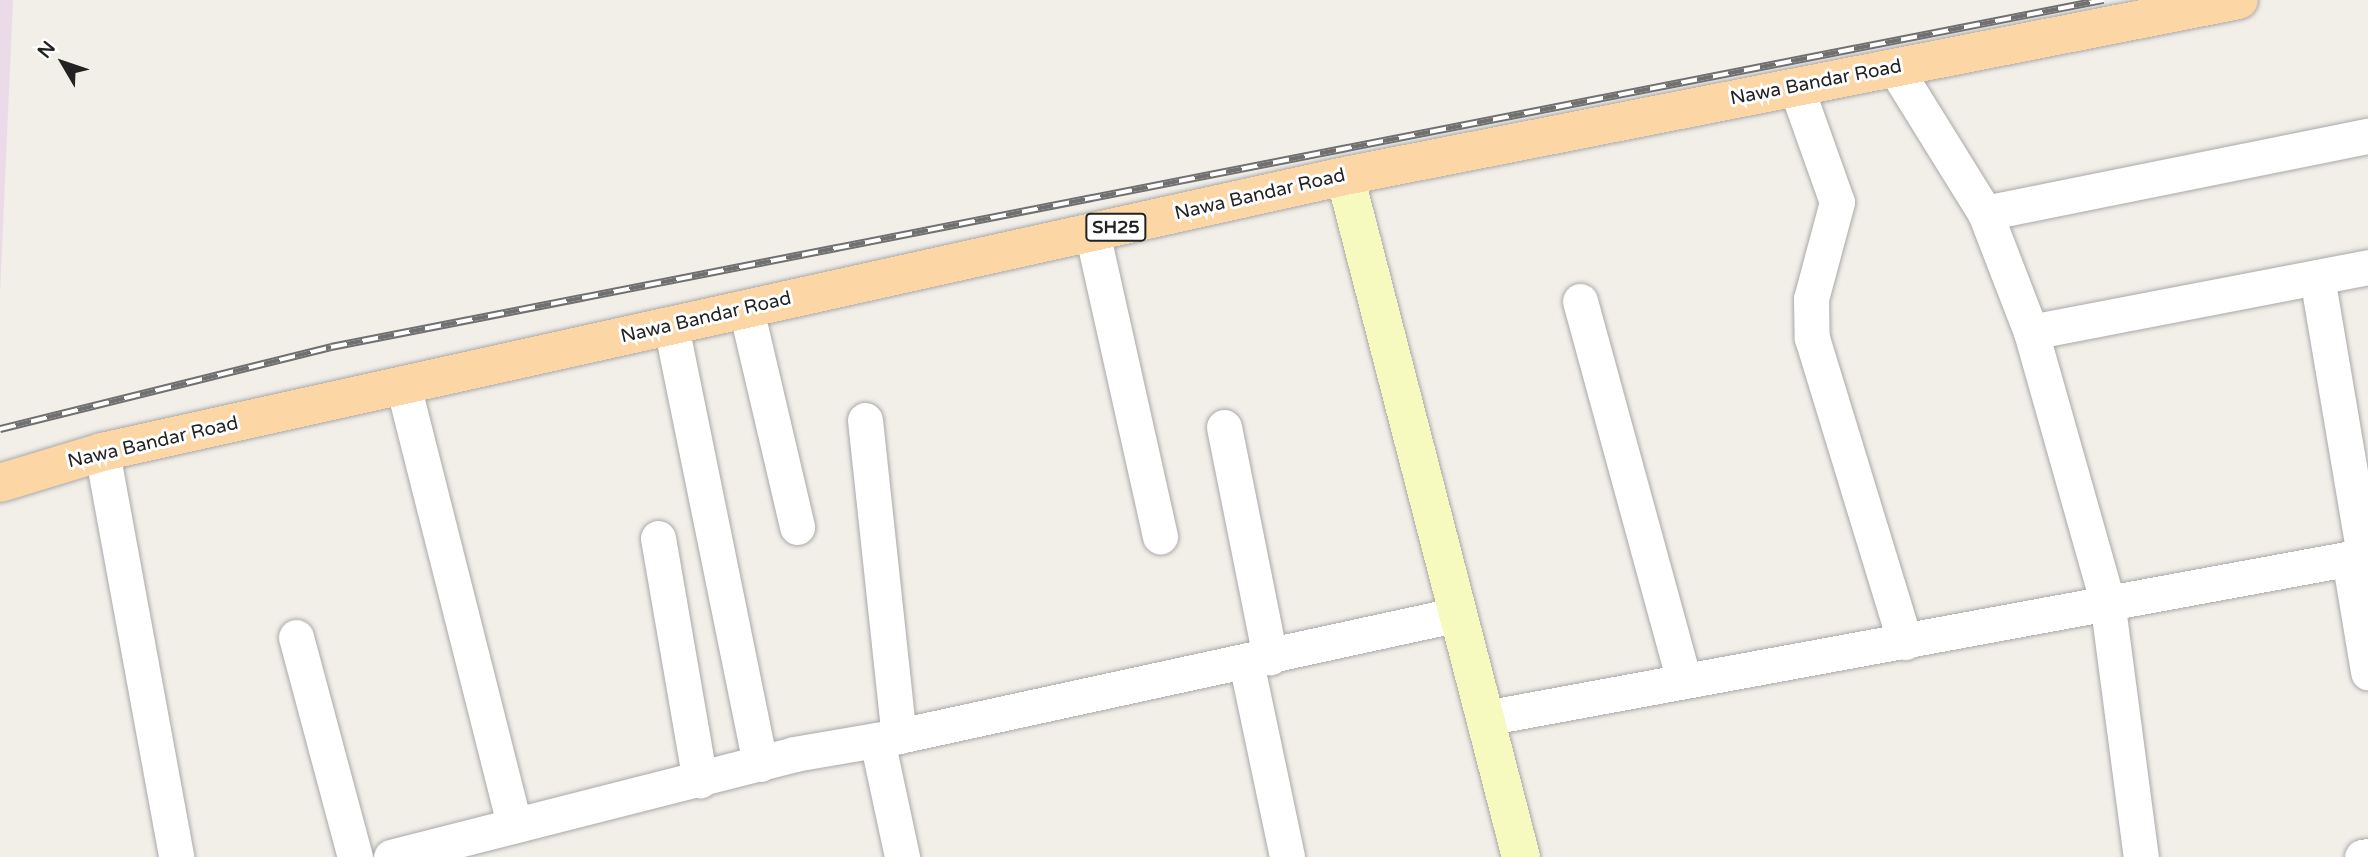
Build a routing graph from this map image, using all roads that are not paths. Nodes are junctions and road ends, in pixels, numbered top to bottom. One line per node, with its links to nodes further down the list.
1 (2239, 0): 2 (main road, Nawa Bandar Road / SH25)
2 (1895, 68): 3 (main road, Nawa Bandar Road / SH25); 6 (street)
3 (1796, 87): 5 (main road, Nawa Bandar Road / SH25); 26 (street)
4 (2368, 136): 6 (street)
5 (1345, 176): 7 (main road, Nawa Bandar Road / SH25); 24 (main road)
6 (1985, 213): 13 (street)
7 (1092, 232): 11 (main road, Nawa Bandar Road / SH25); 20 (street)
8 (2368, 267): 9 (street)
9 (2317, 277): 13 (street); 22 (street)
10 (1580, 301): 29 (street)
11 (746, 309): 12 (main road, Nawa Bandar Road / SH25); 19 (street)
12 (671, 326): 14 (main road, Nawa Bandar Road / SH25); 32 (street)
13 (2031, 332): 23 (street)
14 (403, 385): 17 (main road, Nawa Bandar Road / SH25); 34 (street)
15 (865, 420): 31 (street)
16 (1224, 427): 27 (street)
17 (102, 452): 18 (main road, Nawa Bandar Road / SH25); 36 (street)
18 (0, 483)
19 (797, 527)
20 (1160, 536)
21 (658, 538): 33 (street)
22 (2360, 556): 23 (street); 28 (street)
23 (2107, 600): 26 (street); 42 (street)
24 (1458, 614): 27 (street); 30 (main road)
25 (296, 637): 37 (street)
26 (1905, 642): 29 (street)
27 (1258, 659): 31 (street); 40 (street)
28 (2368, 672)
29 (1684, 680): 30 (street)
30 (1485, 718): 41 (main road)
31 (888, 738): 32 (street); 39 (street)
32 (760, 764): 33 (street)
33 (700, 780): 34 (street)
34 (514, 825): 38 (street)
35 (2368, 856): 43 (street)
36 (176, 857)
37 (355, 857)
38 (391, 857)
39 (902, 857)
40 (1287, 857)
41 (1521, 857)
42 (2141, 857)
43 (2362, 857)

